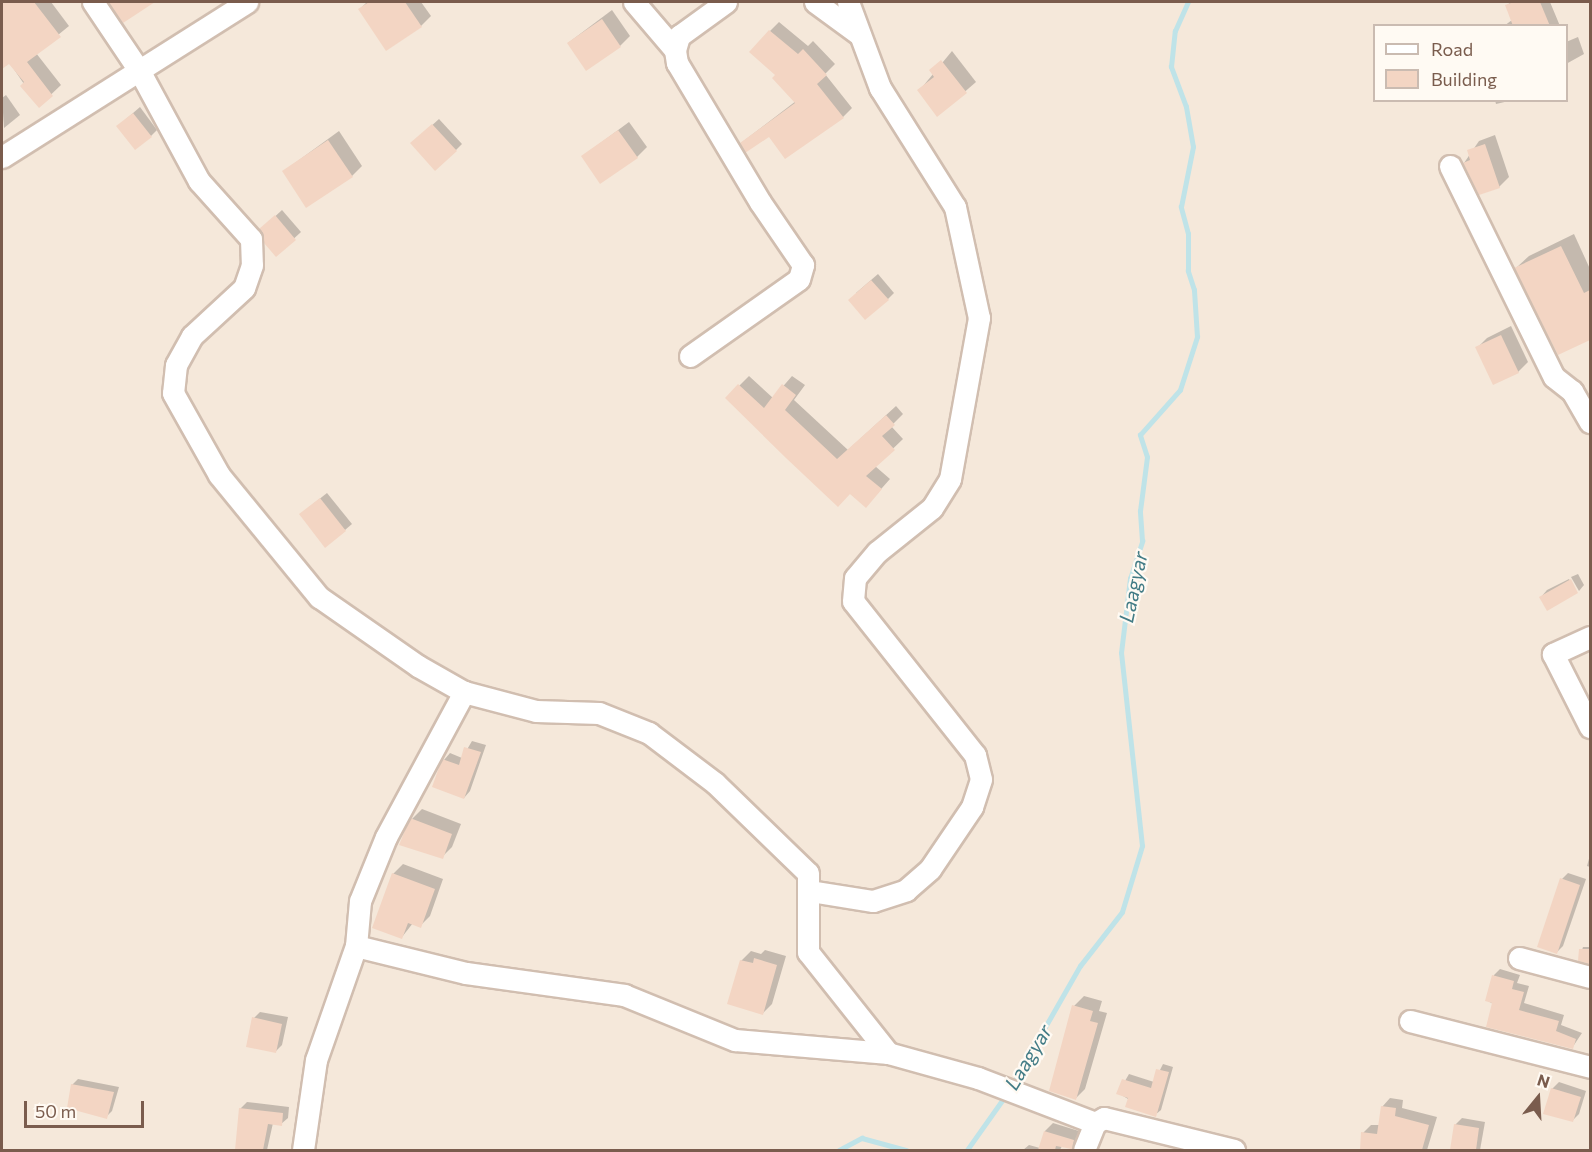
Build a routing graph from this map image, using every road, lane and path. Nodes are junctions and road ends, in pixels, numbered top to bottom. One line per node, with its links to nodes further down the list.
1 (93, 2): 9 (street)
2 (248, 2): 9 (street)
3 (634, 2): 8 (street)
4 (726, 2): 8 (street)
5 (815, 2): 7 (street)
6 (848, 2): 7 (street)
7 (860, 34): 17 (street)
8 (675, 50): 12 (street)
9 (140, 72): 10 (street); 15 (street)
10 (2, 157)
11 (1450, 166): 13 (street)
12 (690, 356)
13 (1590, 422)
14 (1590, 637): 16 (street)
15 (464, 692): 17 (street); 18 (street)
16 (1590, 727)
17 (810, 891): 22 (street)
18 (356, 946): 22 (street); 25 (street)
19 (1519, 958): 20 (street)
20 (1590, 977)
21 (1410, 1021): 23 (street)
22 (888, 1053): 24 (street)
23 (1590, 1067)
24 (1095, 1123): 26 (street); 27 (street)
25 (303, 1150)
26 (1084, 1150)
27 (1234, 1150)

